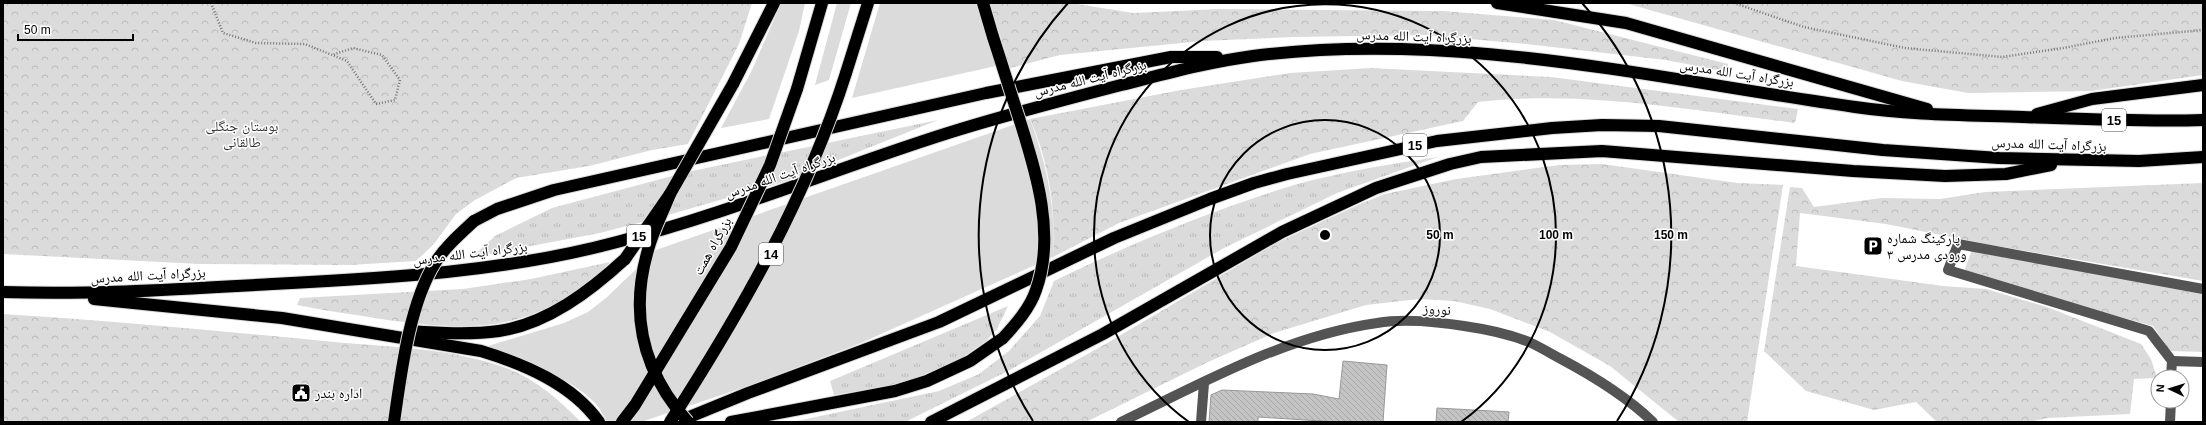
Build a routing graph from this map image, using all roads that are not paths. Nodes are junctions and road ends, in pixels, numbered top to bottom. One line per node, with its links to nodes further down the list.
1 (774, 3): 13 (highway, bridge)
2 (822, 3): 25 (highway, بزرگراه همت, bridge)
3 (868, 3): 26 (highway, 14, bridge)
4 (982, 3): 29 (highway, bridge)
5 (1497, 3): 8 (highway)
6 (1252, 56): 8 (highway, بزرگراه آیت الله مدرس / 15); 16 (highway, بزرگراه آیت الله مدرس / 15); 23 (highway, bridge)
7 (2203, 85): 9 (highway)
8 (1950, 115): 9 (highway, بزرگراه آیت الله مدرس / 15)
9 (2024, 117): 10 (highway, بزرگراه آیت الله مدرس / 15)
10 (2203, 120)
11 (2203, 157): 12 (highway, بزرگراه آیت الله مدرس / 15)
12 (2072, 161): 27 (highway, بزرگراه آیت الله مدرس / 15); 30 (highway)
13 (670, 194): 17 (highway, bridge); 28 (highway, bridge)
14 (2203, 289): 18 (lane)
15 (3, 292): 16 (highway, بزرگراه آیت الله مدرس / 15)
16 (65, 294): 17 (highway)
17 (345, 328): 24 (highway)
18 (2172, 361): 19 (lane); 20 (lane)
19 (2203, 362)
20 (2172, 369)
21 (1204, 383): 31 (lane, نوروز); 32 (lane); 33 (lane, نوروز)
22 (2171, 409): 34 (lane)
23 (394, 422)
24 (599, 422)
25 (622, 422)
26 (670, 422)
27 (678, 422)
28 (688, 422)
29 (730, 422)
30 (930, 422)
31 (1121, 422)
32 (1201, 422)
33 (1653, 422)
34 (2170, 422)

